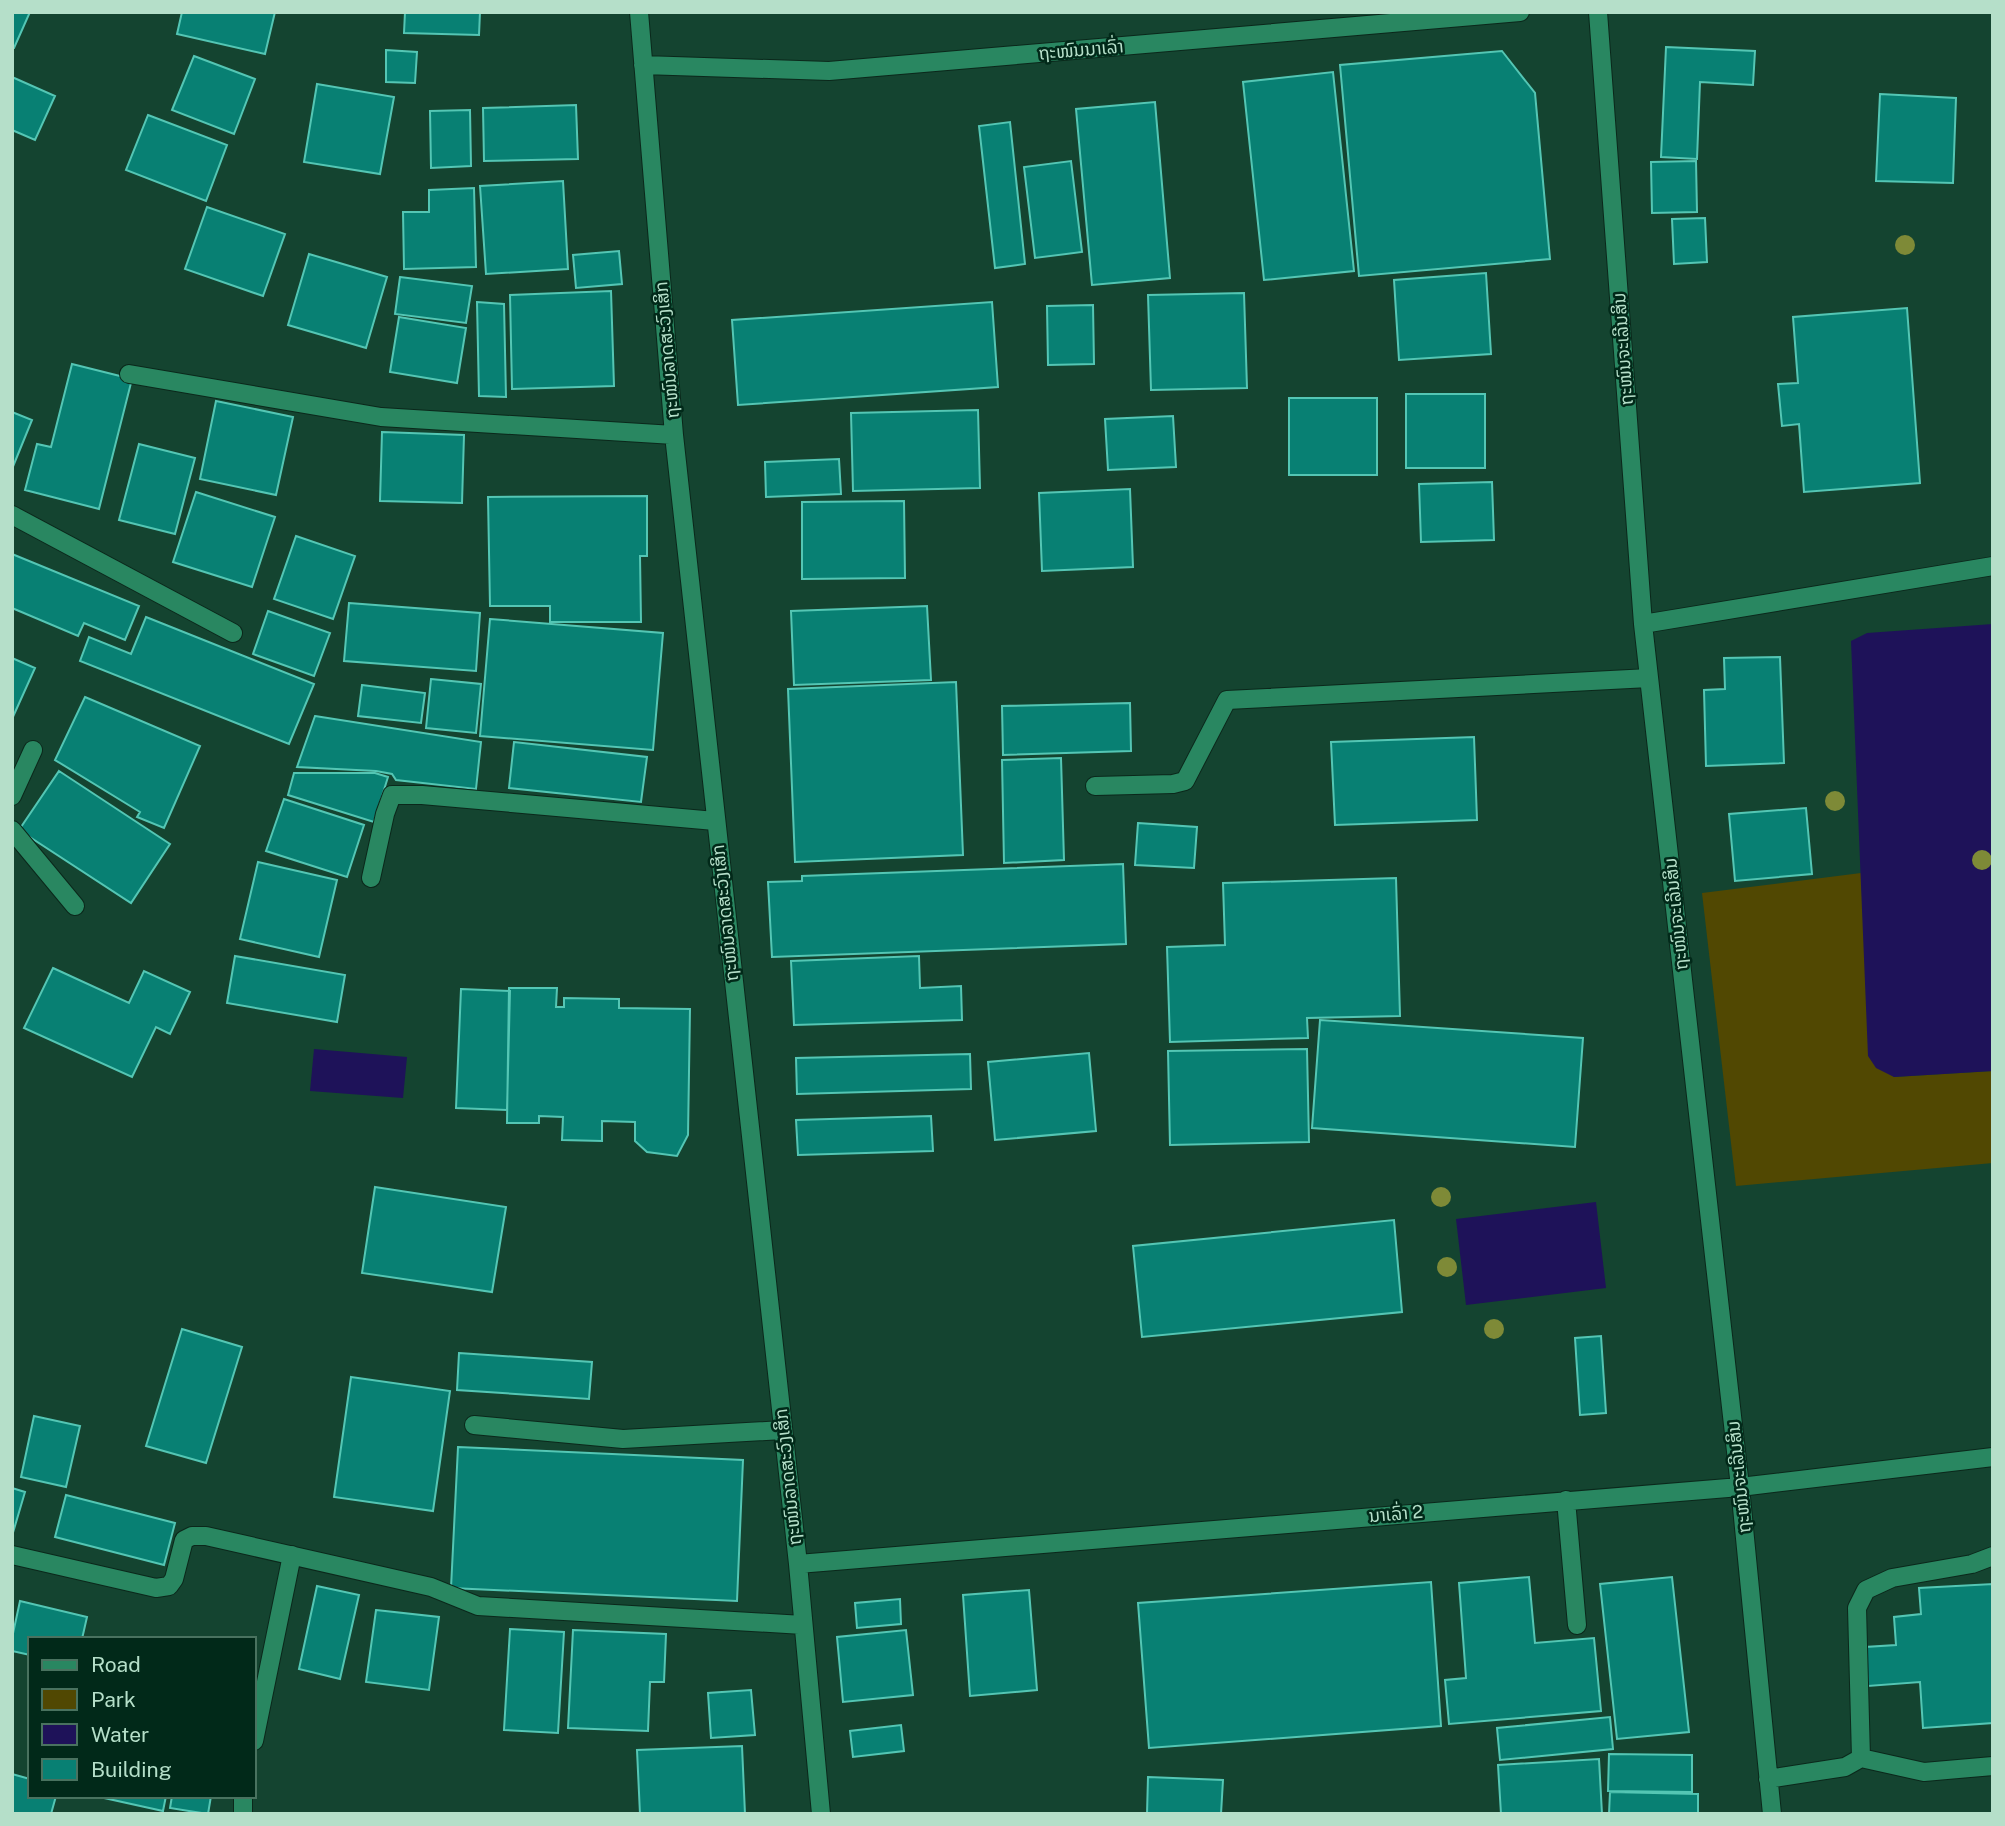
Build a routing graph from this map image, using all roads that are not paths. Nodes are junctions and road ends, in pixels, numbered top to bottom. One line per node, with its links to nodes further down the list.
1 (639, 12): 4 (street, ຖະໜົນລາດສະວົງເສິກ)
2 (1520, 12): 4 (street, ຖະໜົນນາເລົ່າ)
3 (1598, 12): 9 (street, ຖະໜົນຈະເລີນສິນ)
4 (643, 65): 6 (street, ຖະໜົນລາດສະວົງເສິກ)
5 (129, 374): 6 (street)
6 (674, 435): 15 (street, ຖະໜົນລາດສະວົງເສິກ)
7 (12, 515): 10 (street)
8 (1993, 566): 9 (street)
9 (1643, 624): 11 (street, ຖະໜົນຈະເລີນສິນ)
10 (233, 633)
11 (1649, 678): 13 (street); 22 (street, ຖະໜົນຈະເລີນສິນ)
12 (33, 750): 14 (street)
13 (1095, 786)
14 (12, 796)
15 (715, 821): 17 (street); 20 (street, ຖະໜົນລາດສະວົງເສິກ)
16 (12, 830): 18 (street)
17 (371, 878)
18 (75, 906)
19 (474, 1425): 20 (street)
20 (783, 1430): 27 (street, ຖະໜົນລາດສະວົງເສິກ)
21 (1993, 1457): 22 (street, ນາເລົ່າ 2)
22 (1740, 1487): 23 (street, ນາເລົ່າ 2); 33 (street, ຖະໜົນຈະເລີນສິນ)
23 (1566, 1500): 27 (street, ນາເລົ່າ 2); 29 (street)
24 (12, 1555): 25 (street)
25 (292, 1555): 28 (street); 30 (street)
26 (1993, 1556): 31 (street)
27 (798, 1564): 28 (street, ຖະໜົນລາດສະວົງເສິກ)
28 (803, 1625): 34 (street, ຖະໜົນລາດສະວົງເສິກ)
29 (1577, 1625)
30 (256, 1731)
31 (1861, 1758): 32 (street); 33 (street)
32 (1993, 1766)
33 (1769, 1779): 35 (street, ຖະໜົນຈະເລີນສິນ)
34 (821, 1814)
35 (1772, 1814)

